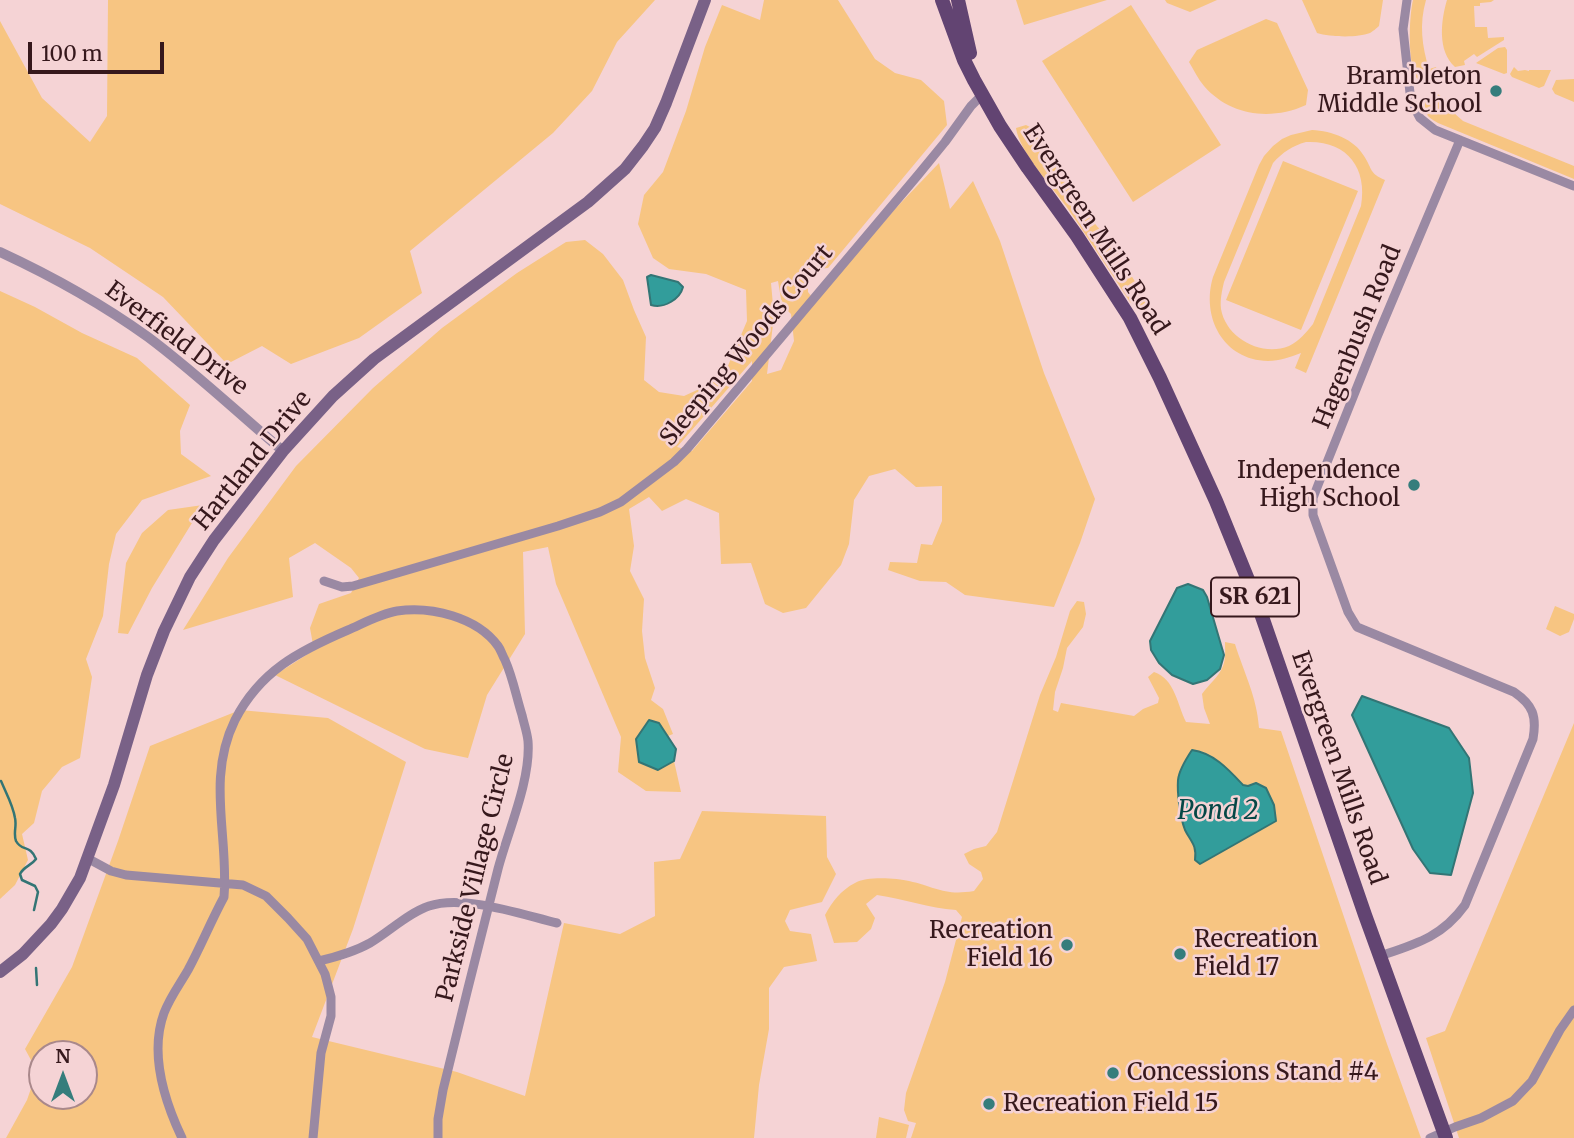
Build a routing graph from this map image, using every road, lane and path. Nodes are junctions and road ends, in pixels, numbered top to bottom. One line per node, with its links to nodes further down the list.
1 (705, 0): 9 (main road, Hartland Drive)
2 (942, 0): 5 (main road, Evergreen Mills Road / SR 621)
3 (1407, 0): 6 (street)
4 (957, 5): 5 (main road, Evergreen Mills Road / SR 621)
5 (984, 94): 10 (street, Sleeping Woods Court); 15 (main road, Evergreen Mills Road / SR 621)
6 (1460, 139): 7 (street); 15 (street, Hagenbush Road)
7 (1574, 186)
8 (0, 252): 9 (street, Everfield Drive)
9 (283, 451): 11 (main road, Hartland Drive)
10 (324, 581)
11 (87, 858): 12 (street); 17 (main road, Hartland Drive)
12 (225, 884): 13 (street, Parkside Village Circle); 16 (street); 20 (street)
13 (488, 907): 14 (street); 16 (street); 22 (street, Parkside Village Circle)
14 (557, 923)
15 (1380, 956): 19 (main road, Evergreen Mills Road / SR 621)
16 (318, 961): 21 (street)
17 (0, 972)
18 (1574, 1010): 19 (street)
19 (1445, 1135): 23 (street)
20 (182, 1138)
21 (313, 1138)
22 (439, 1138)
23 (1430, 1138)

